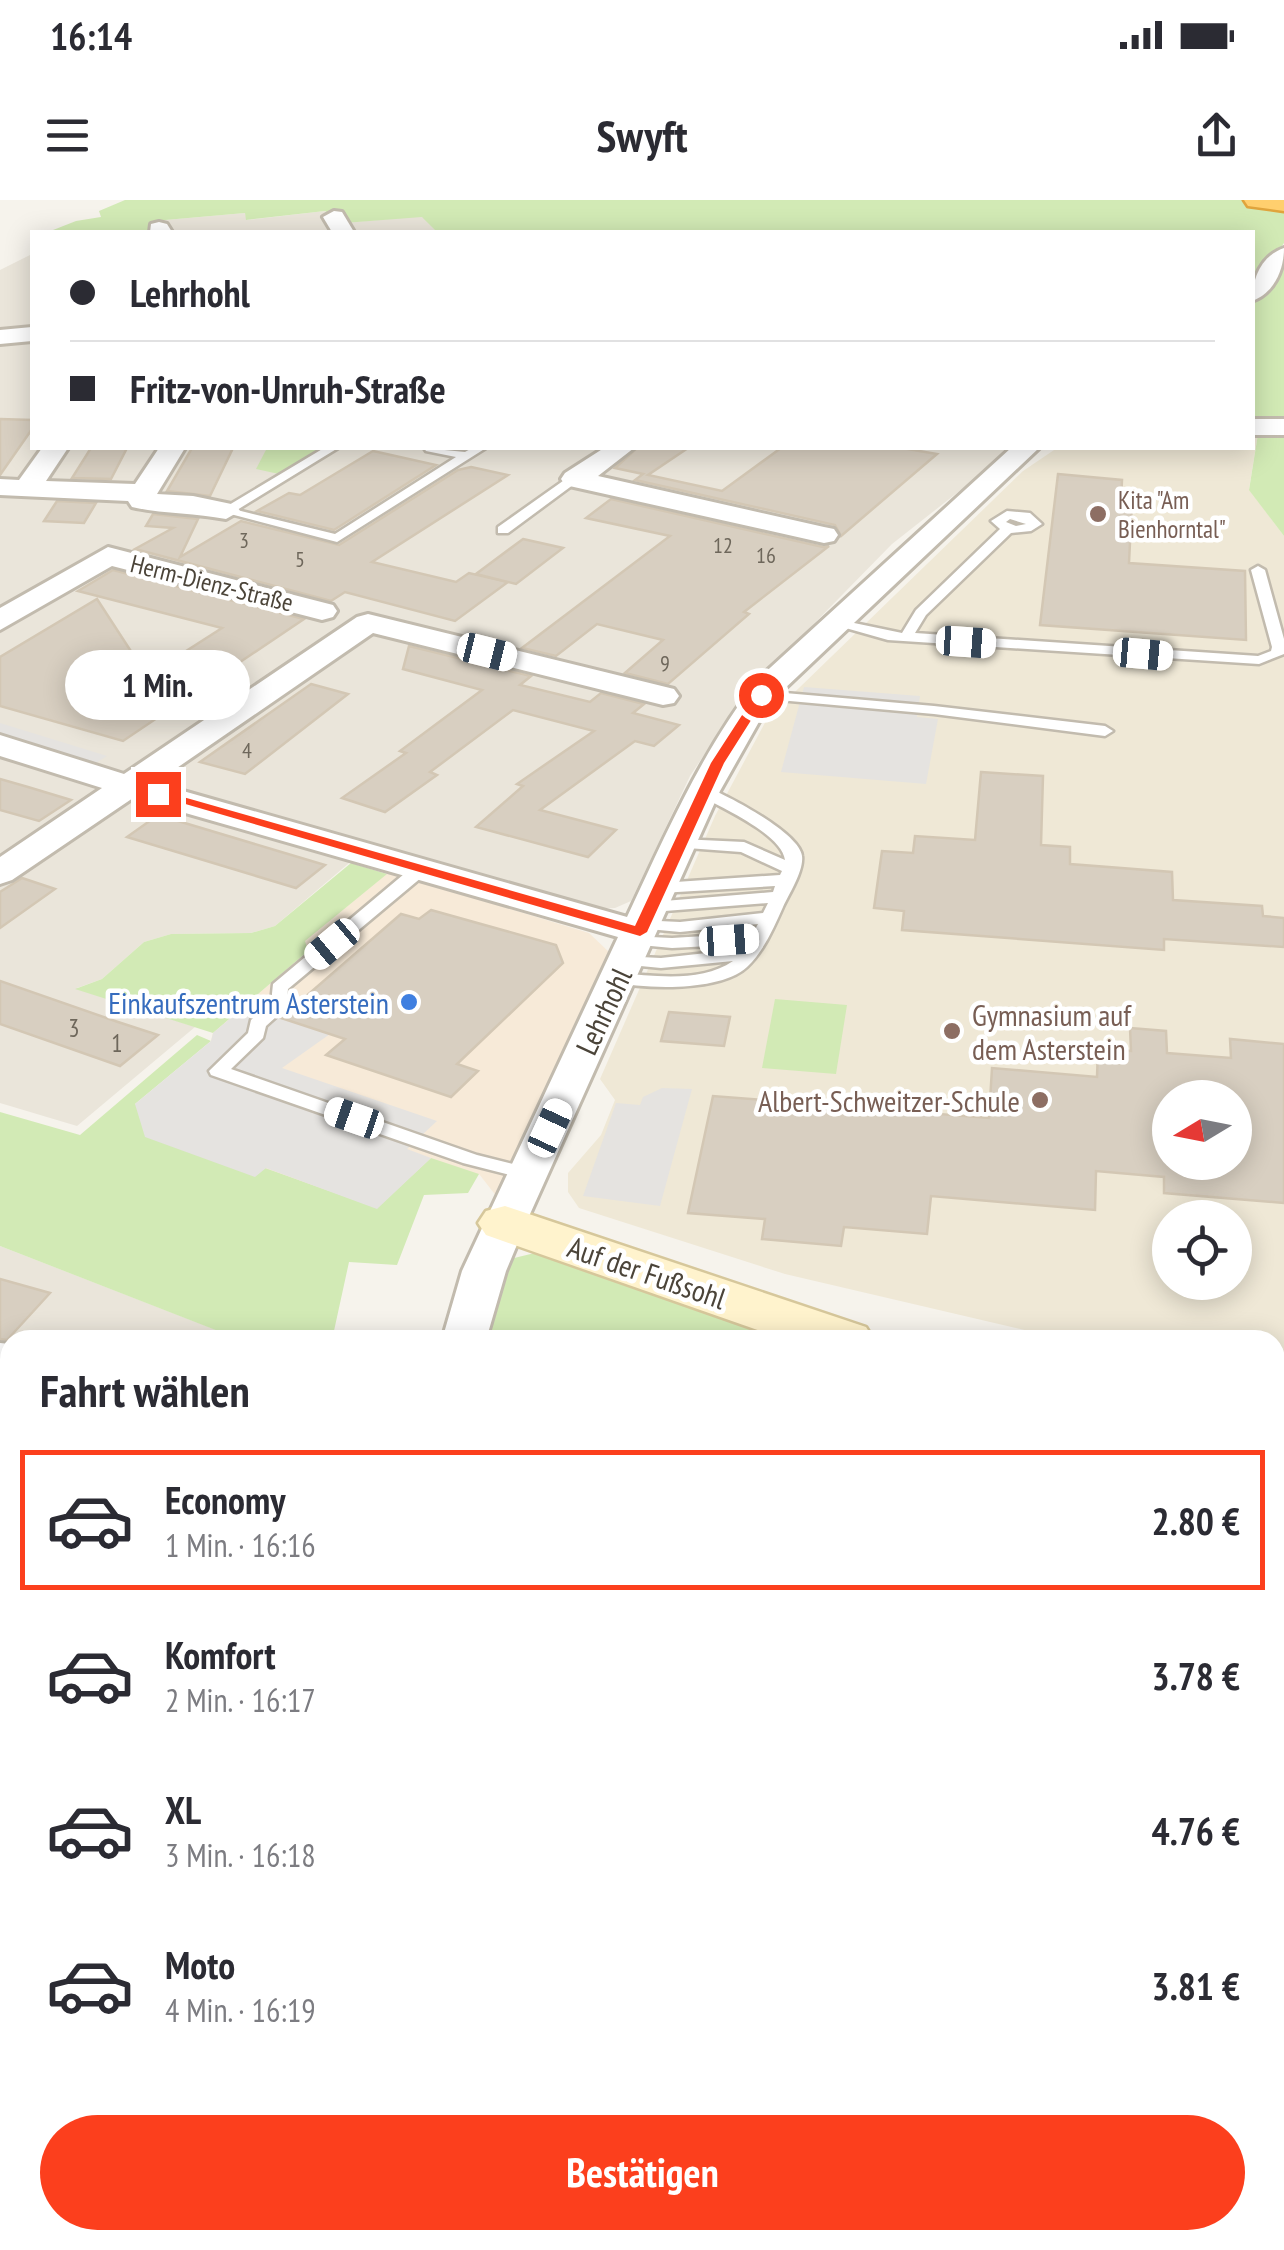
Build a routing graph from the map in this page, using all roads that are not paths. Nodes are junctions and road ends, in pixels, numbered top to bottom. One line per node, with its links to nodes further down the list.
1 (1258, 200): 2 (highway)
2 (1284, 203)
3 (1284, 255): 4 (street)
4 (1255, 290)
5 (1, 334): 6 (street)
6 (30, 334)
7 (1255, 427): 8 (street)
8 (1284, 427)
9 (54, 450): 16 (street)
10 (171, 450): 17 (street)
11 (329, 450): 18 (lane)
12 (618, 450): 15 (street)
13 (1024, 450): 25 (street, Lehrhohl)
14 (473, 452): 18 (lane)
15 (575, 479): 20 (lane); 21 (street)
16 (14, 488): 17 (street)
17 (143, 493): 18 (street)
18 (226, 511)
19 (1009, 528): 26 (lane)
20 (503, 530)
21 (824, 535)
22 (1258, 570): 26 (lane)
23 (322, 611): 24 (street, Herm-Dienz-Straße)
24 (0, 621)
25 (835, 623): 26 (lane); 27 (street, Lehrhohl)
26 (906, 637)
27 (761, 695): 29 (lane); 32 (street, Lehrhohl)
28 (663, 696): 31 (street)
29 (1105, 731)
30 (0, 745): 31 (street)
31 (126, 785): 34 (street); 35 (street)
32 (704, 791): 33 (street, Lehrhohl); 36 (lane)
33 (680, 844): 36 (lane); 38 (street, Lehrhohl)
34 (422, 868): 38 (street); 40 (lane)
35 (0, 873)
36 (785, 882): 37 (lane); 38 (lane)
37 (767, 918): 38 (lane); 39 (lane)
38 (639, 933): 39 (lane); 39 (lane); 40 (street, Lehrhohl)
39 (753, 946)
40 (530, 1174): 41 (street, Lehrhohl)
41 (505, 1223): 42 (street, Lehrhohl); 43 (street, Auf der Fußsohl)
42 (467, 1330)
43 (816, 1330)

